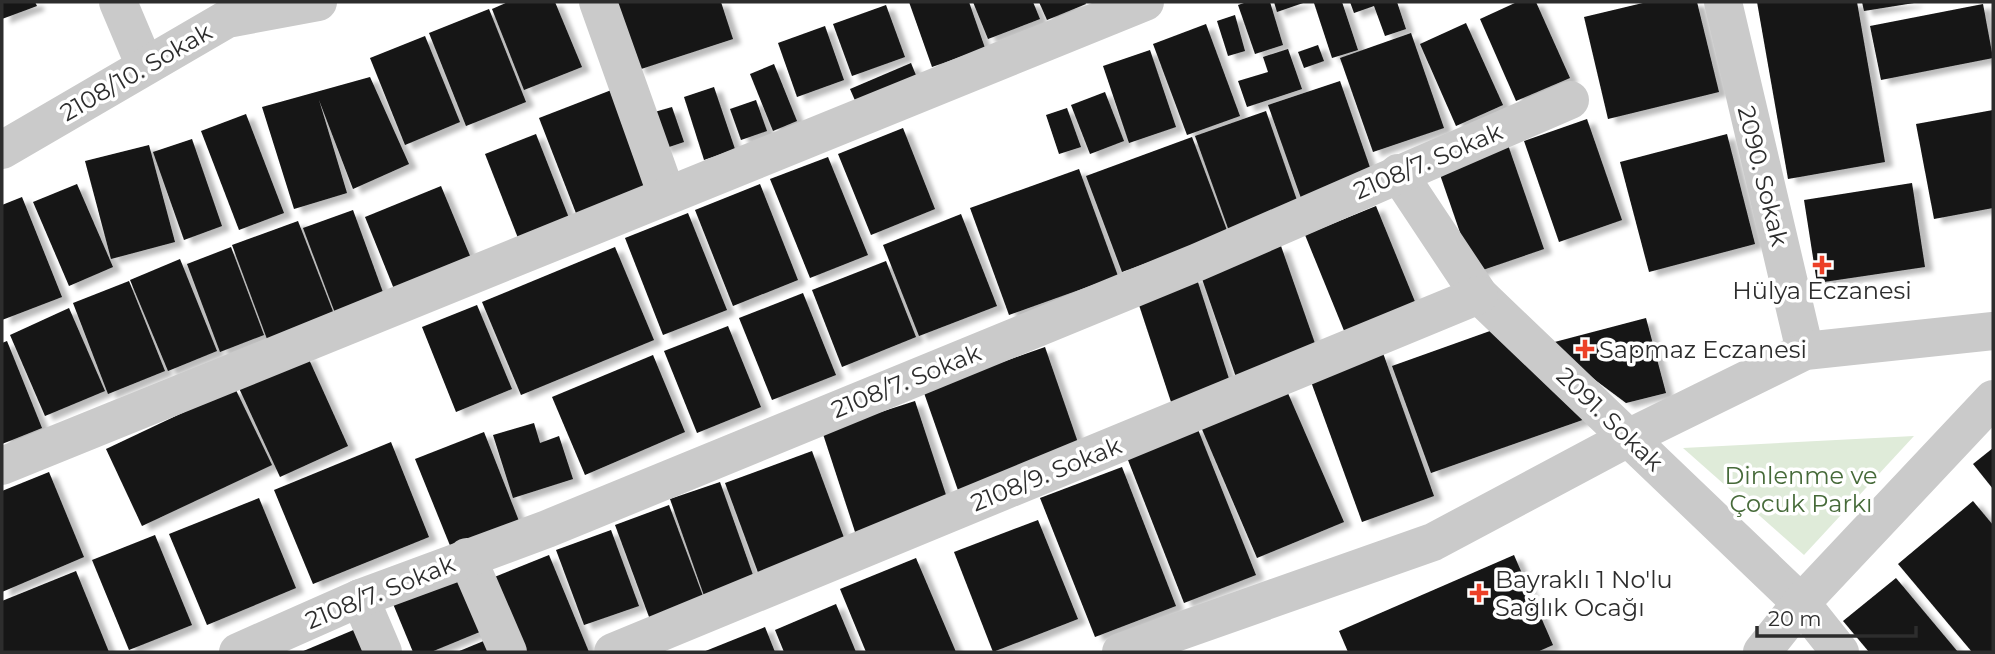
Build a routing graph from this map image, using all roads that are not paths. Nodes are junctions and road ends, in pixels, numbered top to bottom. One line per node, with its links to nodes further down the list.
1 (118, 2): 7 (street)
2 (318, 2): 6 (street, 2108/10. Sokak)
3 (598, 2): 11 (street)
4 (1145, 2): 11 (street)
5 (1723, 2): 14 (street, 2090. Sokak)
6 (242, 10): 7 (street, 2108/10. Sokak)
7 (145, 66): 9 (street, 2108/10. Sokak)
8 (1570, 100): 10 (street, 2108/7. Sokak)
9 (2, 150)
10 (1398, 173): 12 (street, 2091. Sokak); 18 (street, 2108/7. Sokak)
11 (666, 193): 17 (street)
12 (1479, 295): 16 (street, 2091. Sokak); 24 (street, 2108/9. Sokak)
13 (1993, 331): 14 (street)
14 (1805, 351): 16 (street)
15 (1993, 399): 20 (street)
16 (1630, 438): 20 (street, 2091. Sokak); 25 (street)
17 (2, 466)
18 (467, 556): 19 (street, 2108/7. Sokak); 23 (street)
19 (360, 598): 21 (street, 2108/7. Sokak); 22 (street)
20 (1801, 603): 26 (street); 27 (street, 2091. Sokak)
21 (238, 652)
22 (383, 652)
23 (508, 652)
24 (613, 652)
25 (1121, 652)
26 (1762, 652)
27 (1840, 652)

